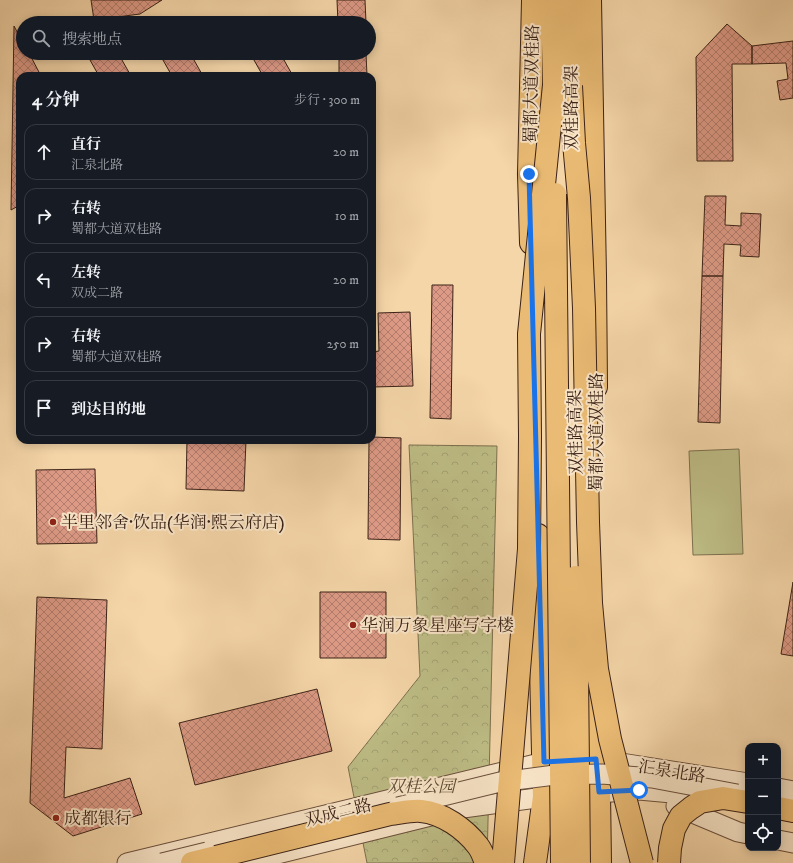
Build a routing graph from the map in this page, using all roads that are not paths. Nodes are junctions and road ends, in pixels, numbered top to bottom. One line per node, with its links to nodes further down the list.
1 (533, 0): 7 (main road, 蜀都大道双桂路)
2 (554, 0): 5 (main road, 双桂路高架)
3 (571, 0): 5 (main road, 双桂路高架)
4 (590, 0): 6 (main road, 蜀都大道双桂路)
5 (563, 85): 31 (main road, bridge); 34 (main road, 双桂路高架, bridge); 35 (main road, 双桂路高架, bridge); 38 (main road, bridge)
6 (596, 759): 7 (street, 双成二路); 8 (street, 汇泉北路); 12 (main road, 蜀都大道双桂路)
7 (544, 762): 14 (main road, 蜀都大道双桂路); 26 (street, 双成二路)
8 (745, 783)
9 (781, 789): 11 (street)
10 (639, 790): 12 (street, 汇泉北路); 18 (street, 汇泉北路); 23 (street)
11 (793, 791)
12 (599, 792): 14 (street, 双成二路); 36 (main road); 37 (main road, 蜀都大道双桂路)
13 (745, 795): 27 (street, bridge)
14 (544, 797): 29 (street, 双成二路); 32 (main road, 蜀都大道双桂路); 33 (main road)
15 (745, 802): 39 (main road, bridge)
16 (781, 802): 17 (street)
17 (793, 804)
18 (745, 807)
19 (781, 809): 20 (main road)
20 (793, 811)
21 (781, 816): 22 (street)
22 (793, 818)
23 (745, 833)
24 (781, 841): 25 (street)
25 (793, 843)
26 (127, 863)
27 (162, 863)
28 (192, 863): 30 (main road, bridge)
29 (241, 863)
30 (486, 863)
31 (503, 863)
32 (536, 863)
33 (542, 863)
34 (562, 863)
35 (579, 863)
36 (600, 863)
37 (606, 863)
38 (642, 863)
39 (669, 863)

